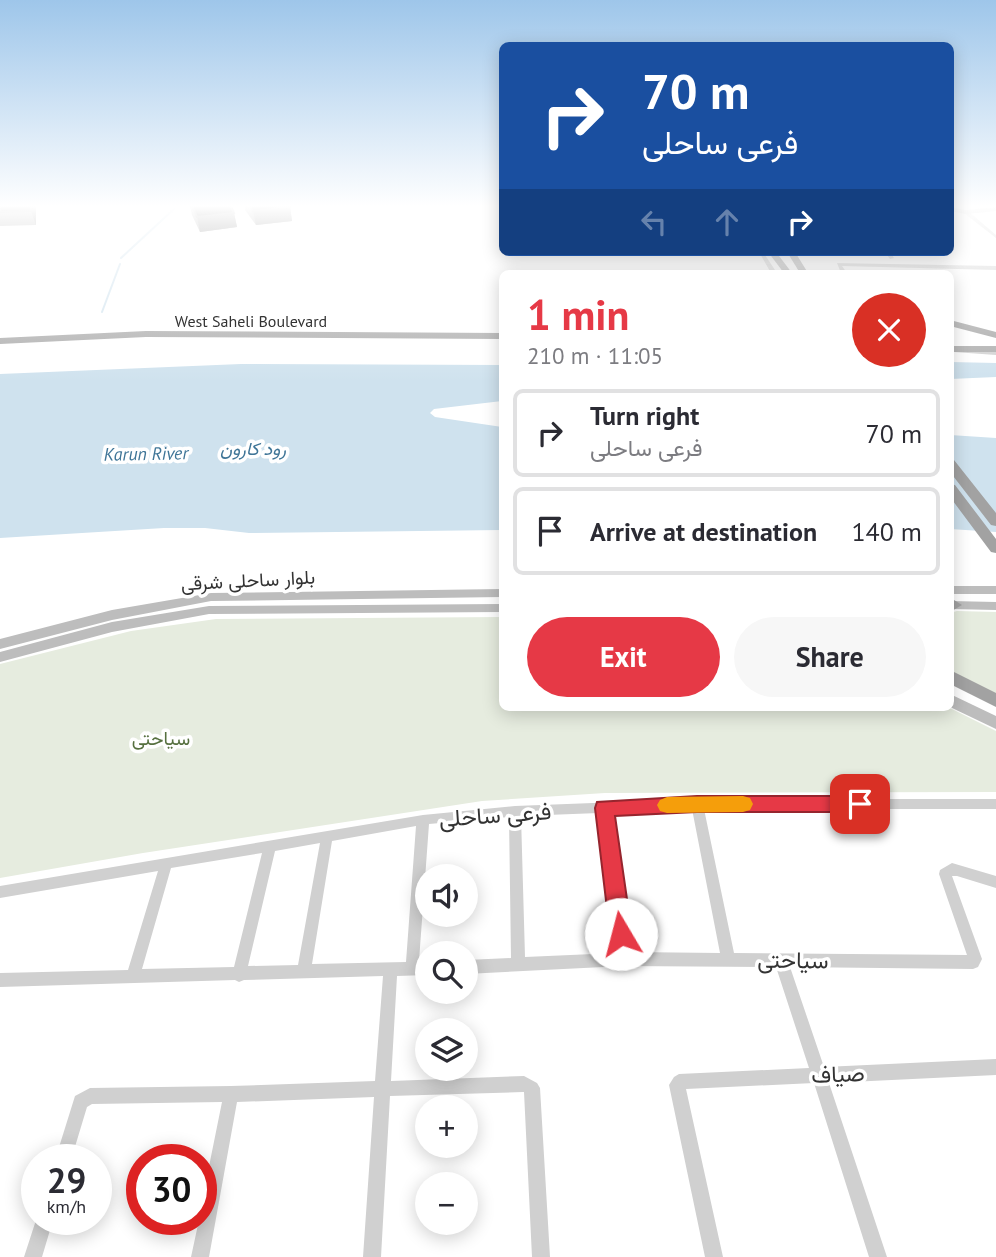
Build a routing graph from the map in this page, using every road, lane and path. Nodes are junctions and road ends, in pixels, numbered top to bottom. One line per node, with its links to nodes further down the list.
1 (865, 265): 2 (street)
2 (996, 268)
3 (954, 324): 6 (highway)
4 (499, 329): 5 (main road, West Saheli Boulevard)
5 (0, 334)
6 (996, 335)
7 (499, 336): 8 (main road, West Saheli Boulevard)
8 (0, 341)
9 (954, 343): 10 (main road)
10 (996, 348): 11 (main road)
11 (954, 349)
12 (954, 468): 14 (highway)
13 (954, 493): 15 (highway)
14 (996, 522)
15 (996, 549)
16 (996, 590): 18 (main road)
17 (499, 593): 22 (main road, بلوار ساحلی شرقی)
18 (954, 601)
19 (954, 602): 20 (main road)
20 (996, 606)
21 (499, 608): 23 (main road, بلوار ساحلی شرقی)
22 (0, 644)
23 (0, 657)
24 (954, 678): 25 (highway)
25 (996, 701)
26 (954, 702): 27 (main road)
27 (996, 723)
28 (697, 804): 29 (street, فرعی ساحلی); 30 (street, فرعی ساحلی); 40 (street)
29 (996, 804)
30 (604, 808): 31 (street, فرعی ساحلی); 39 (street)
31 (516, 811): 32 (street, فرعی ساحلی); 42 (street)
32 (423, 820): 33 (street, فرعی ساحلی); 38 (street)
33 (327, 836): 34 (street, فرعی ساحلی); 46 (street)
34 (271, 846): 35 (street, فرعی ساحلی); 47 (street)
35 (166, 864): 37 (street, فرعی ساحلی); 48 (street)
36 (996, 882): 41 (street, سیاحتی)
37 (0, 892)
38 (421, 941)
39 (624, 959): 40 (street, سیاحتی); 42 (street, سیاحتی)
40 (728, 959): 41 (street, سیاحتی)
41 (781, 960): 51 (street)
42 (518, 964): 43 (street, سیاحتی)
43 (478, 966)
44 (390, 969): 45 (street); 46 (street); 52 (street)
45 (415, 969)
46 (304, 972): 47 (street)
47 (239, 975): 48 (street)
48 (133, 977): 49 (street)
49 (0, 980)
50 (996, 1067): 51 (street, صیاف)
51 (820, 1075): 60 (street, صیاف); 61 (street)
52 (383, 1090): 53 (street); 58 (street); 59 (street)
53 (231, 1094): 54 (street); 57 (street)
54 (68, 1144)
55 (40, 1235): 56 (street)
56 (33, 1257)
57 (200, 1257)
58 (372, 1257)
59 (541, 1257)
60 (714, 1257)
61 (878, 1257)

